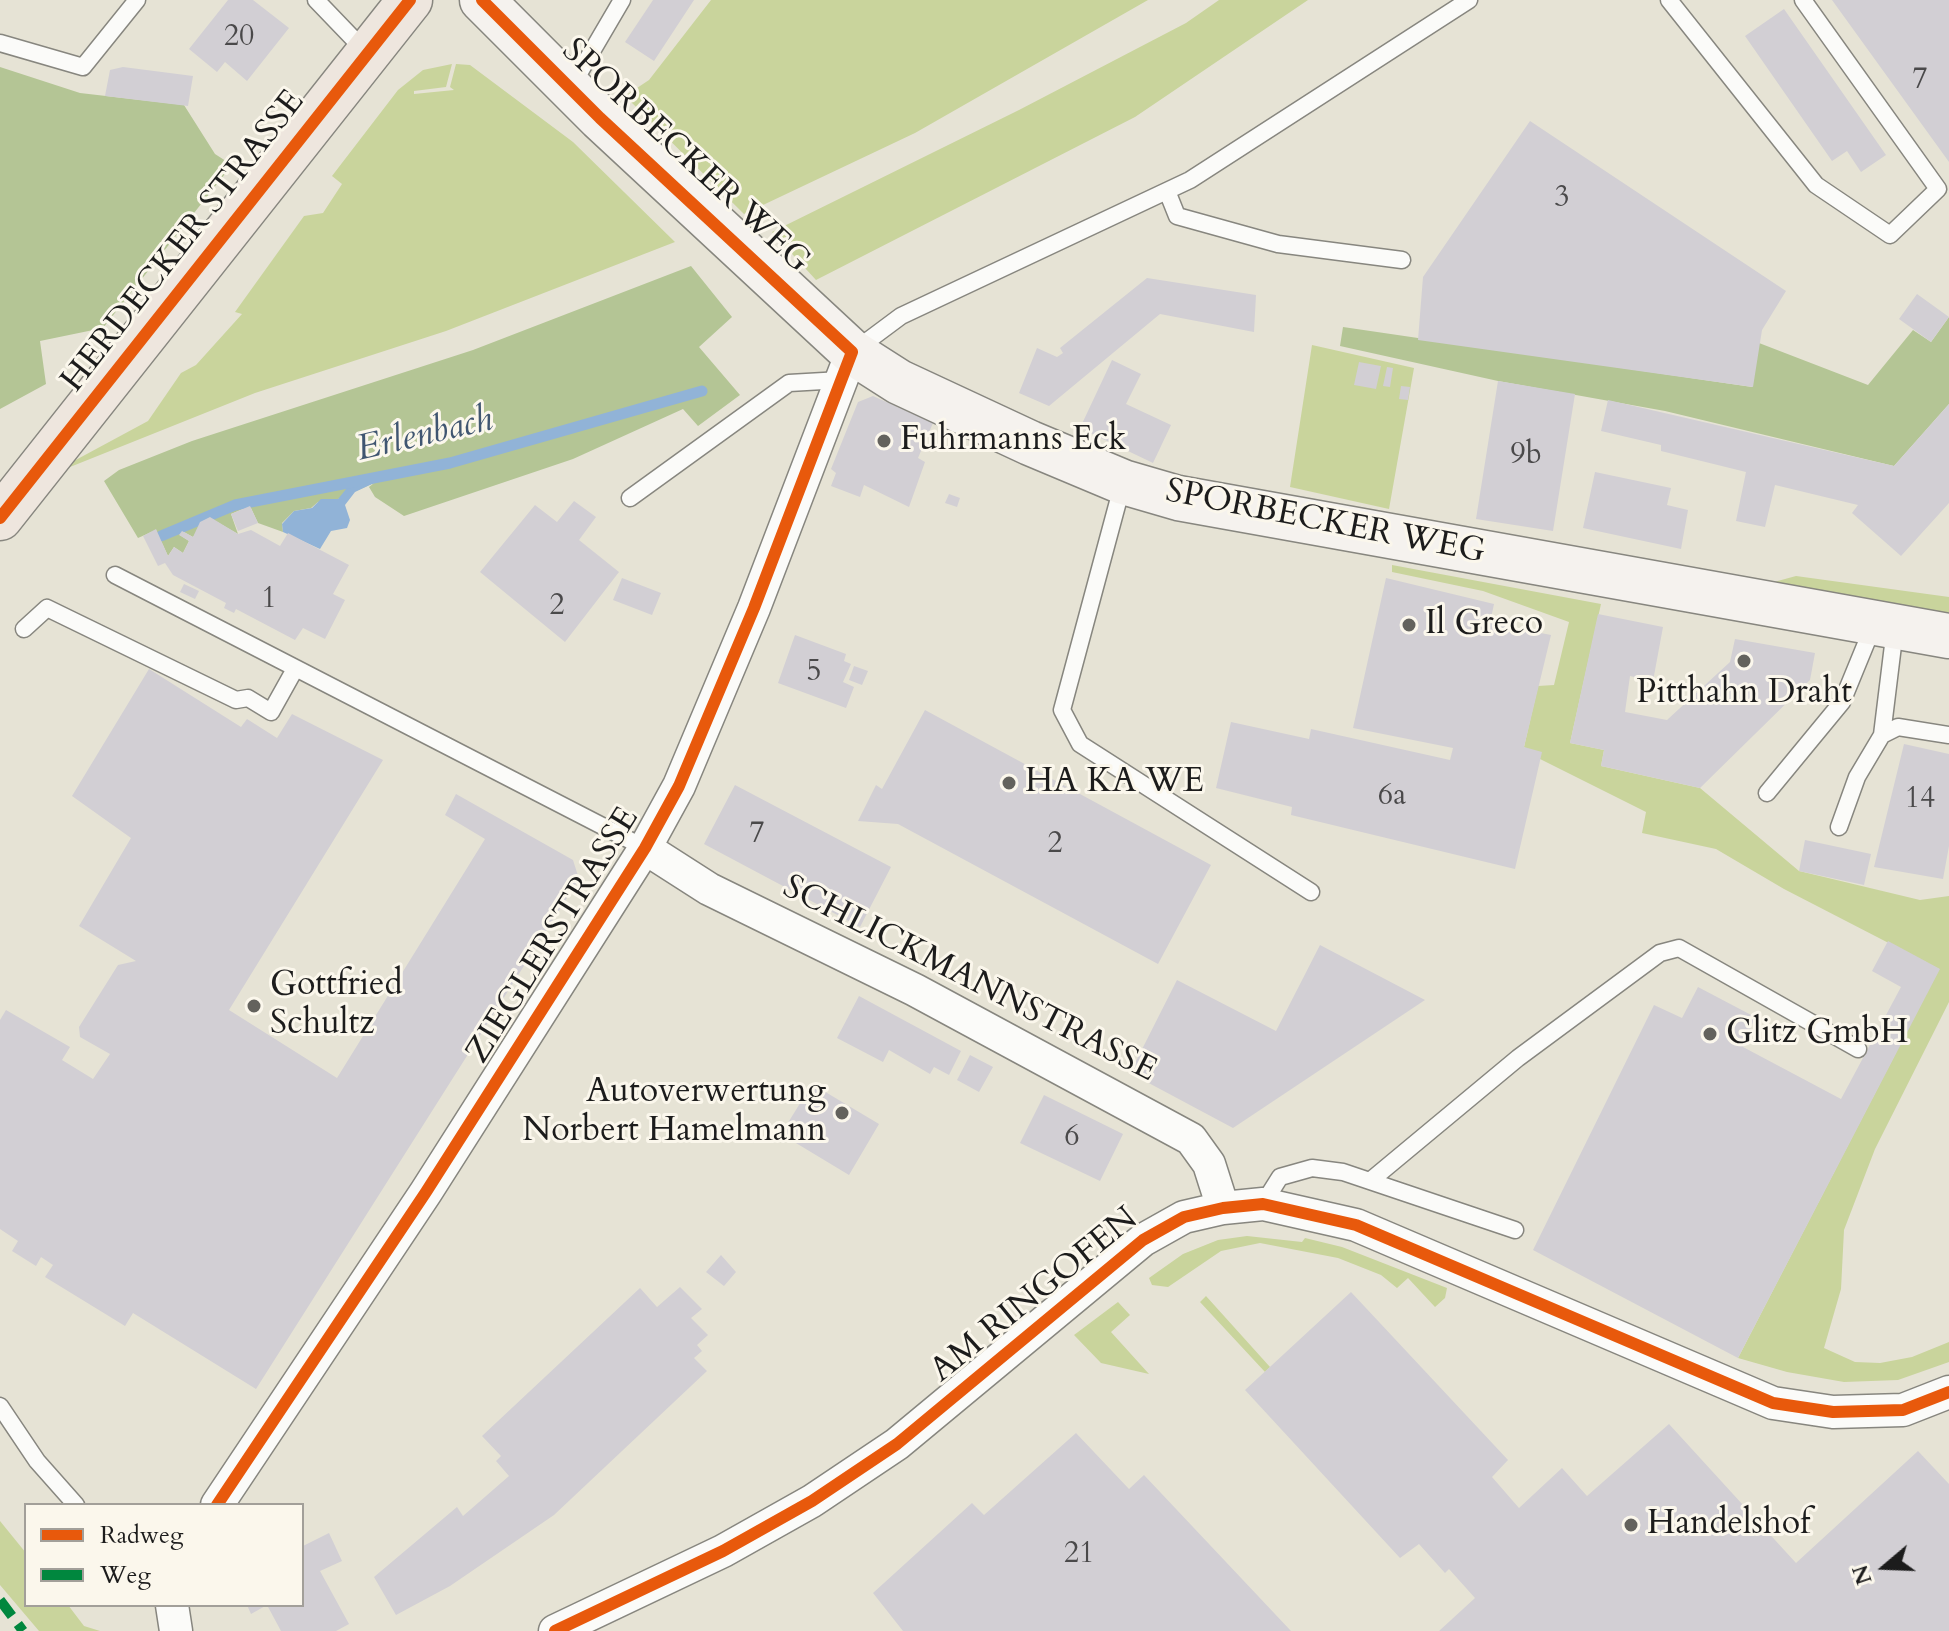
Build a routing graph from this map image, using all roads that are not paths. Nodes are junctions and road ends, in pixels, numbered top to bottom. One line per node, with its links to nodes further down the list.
1 (137, 0): 9 (lane)
2 (318, 0): 10 (lane)
3 (410, 0): 10 (main road, HERDECKER STRASSE)
4 (482, 0): 11 (street, SPORBECKER WEG)
5 (622, 0): 11 (lane)
6 (1469, 0): 12 (lane)
7 (1669, 0): 8 (lane)
8 (1803, 0)
9 (0, 43)
10 (368, 54): 17 (main road, HERDECKER STRASSE)
11 (571, 88): 14 (street, SPORBECKER WEG)
12 (1167, 191): 13 (lane); 14 (lane)
13 (1402, 260)
14 (847, 366): 15 (street, SPORBECKER WEG); 16 (lane); 27 (street, ZIEGLERSTRASSE)
15 (1123, 482): 19 (street, SPORBECKER WEG); 28 (lane)
16 (630, 498)
17 (0, 518)
18 (115, 575): 22 (lane)
19 (1885, 624): 21 (street, SPORBECKER WEG); 23 (lane); 25 (lane)
20 (24, 629): 22 (lane)
21 (1949, 636)
22 (295, 669): 27 (lane)
23 (1882, 735): 24 (lane); 26 (lane)
24 (1949, 735)
25 (1767, 793)
26 (1839, 827)
27 (645, 848): 32 (street, SCHLICKMANNSTRASSE); 37 (street, ZIEGLERSTRASSE)
28 (1311, 892)
29 (1858, 1049): 30 (lane)
30 (1370, 1181): 31 (lane); 33 (lane)
31 (1263, 1204): 32 (street, AM RINGOFEN); 34 (street, AM RINGOFEN)
32 (1223, 1208): 40 (street, AM RINGOFEN)
33 (1515, 1230)
34 (1949, 1392)
35 (0, 1406): 36 (lane)
36 (74, 1503)
37 (218, 1503)
38 (172, 1607): 39 (street)
39 (176, 1631)
40 (555, 1631)

